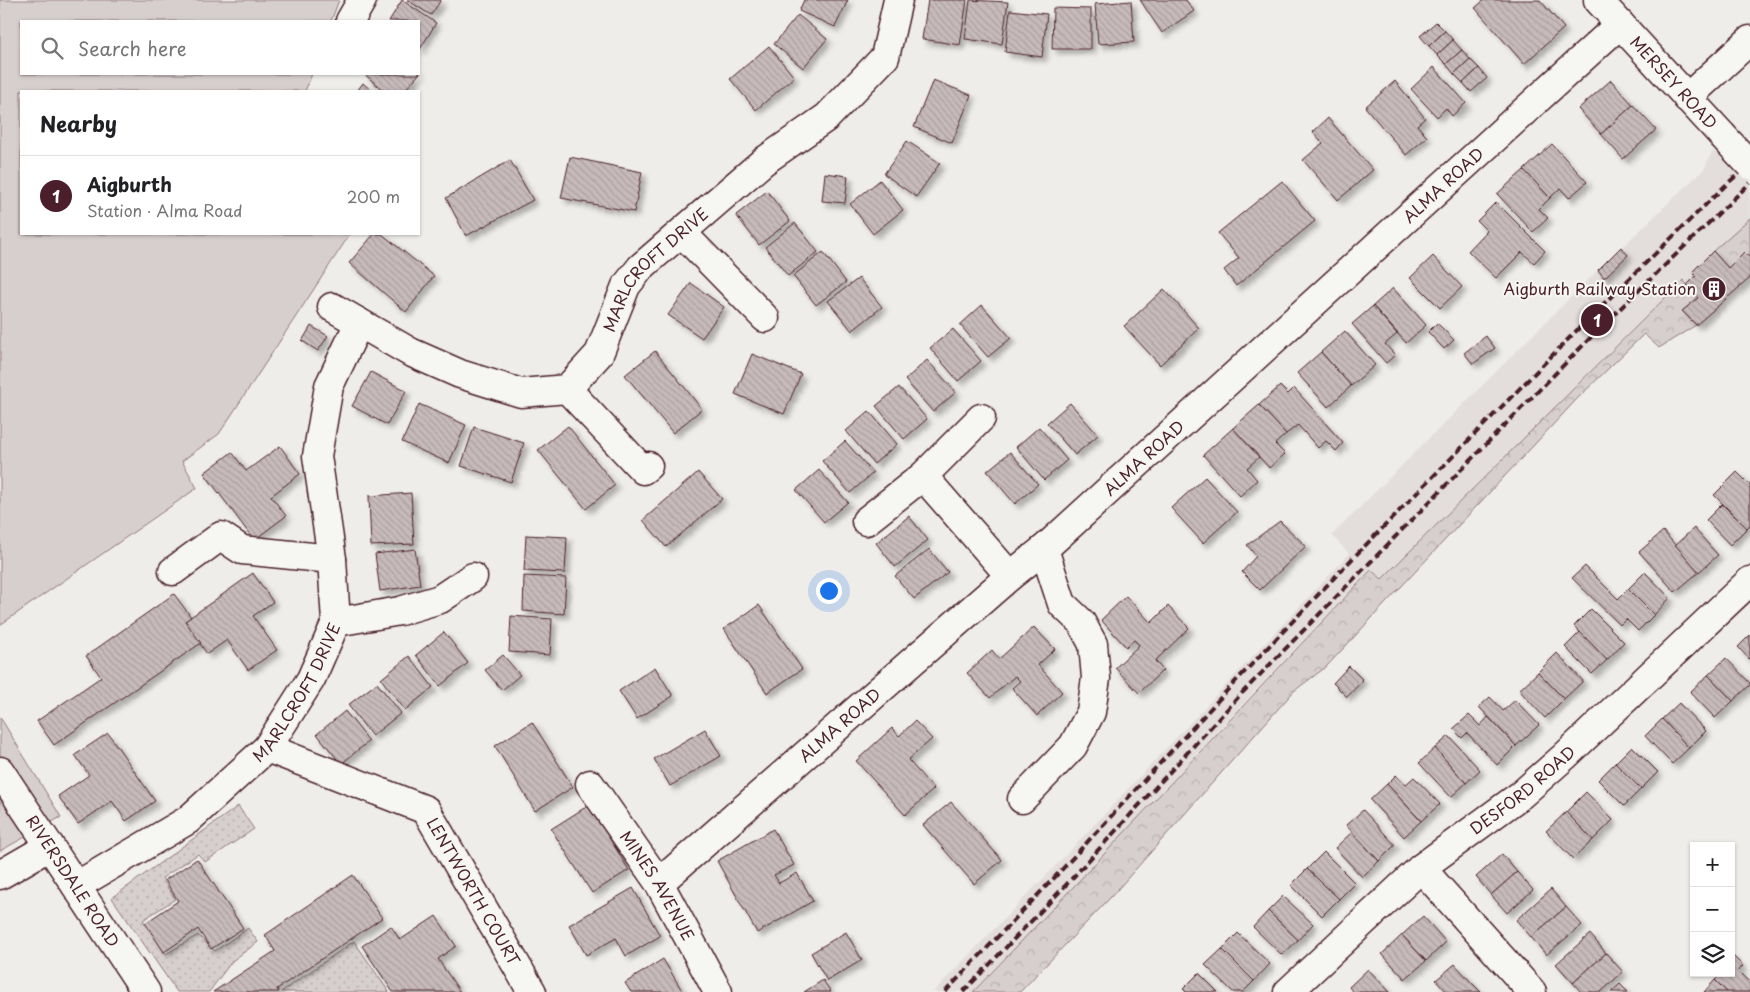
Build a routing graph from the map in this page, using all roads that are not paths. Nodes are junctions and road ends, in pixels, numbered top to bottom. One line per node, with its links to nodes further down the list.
1 (898, 0): 7 (street, MARLCROFT DRIVE)
2 (1598, 0): 3 (street, MERSEY ROAD)
3 (1620, 24): 5 (street, MERSEY ROAD); 16 (street, ALMA ROAD)
4 (1750, 40): 5 (street)
5 (1687, 98): 6 (street, MERSEY ROAD, bridge)
6 (1750, 165)
7 (682, 233): 9 (street); 11 (street, MARLCROFT DRIVE)
8 (332, 307): 10 (street)
9 (765, 318)
10 (359, 324): 11 (street); 17 (street, MARLCROFT DRIVE)
11 (567, 389): 13 (street)
12 (980, 418): 14 (street)
13 (648, 466)
14 (923, 476): 15 (street); 19 (street)
15 (866, 521)
16 (1044, 549): 19 (street, ALMA ROAD); 26 (street)
17 (332, 559): 18 (street); 22 (street, MARLCROFT DRIVE)
18 (172, 571)
19 (1010, 576): 30 (street, ALMA ROAD)
20 (473, 577): 22 (street)
21 (1750, 581): 28 (street, DESFORD ROAD)
22 (336, 622): 23 (street, MARLCROFT DRIVE)
23 (266, 748): 31 (street, MARLCROFT DRIVE); 33 (street, LENTWORTH COURT)
24 (0, 770): 27 (street, RIVERSDALE ROAD)
25 (590, 784): 30 (street, MINES AVENUE)
26 (1022, 799)
27 (50, 846): 29 (street); 31 (street, RIVERSDALE ROAD)
28 (1421, 868): 35 (street, DESFORD ROAD); 36 (street)
29 (0, 875)
30 (659, 883): 34 (street, MINES AVENUE)
31 (76, 886): 32 (street, RIVERSDALE ROAD)
32 (146, 992)
33 (532, 992)
34 (718, 992)
35 (1288, 992)
36 (1532, 992)

